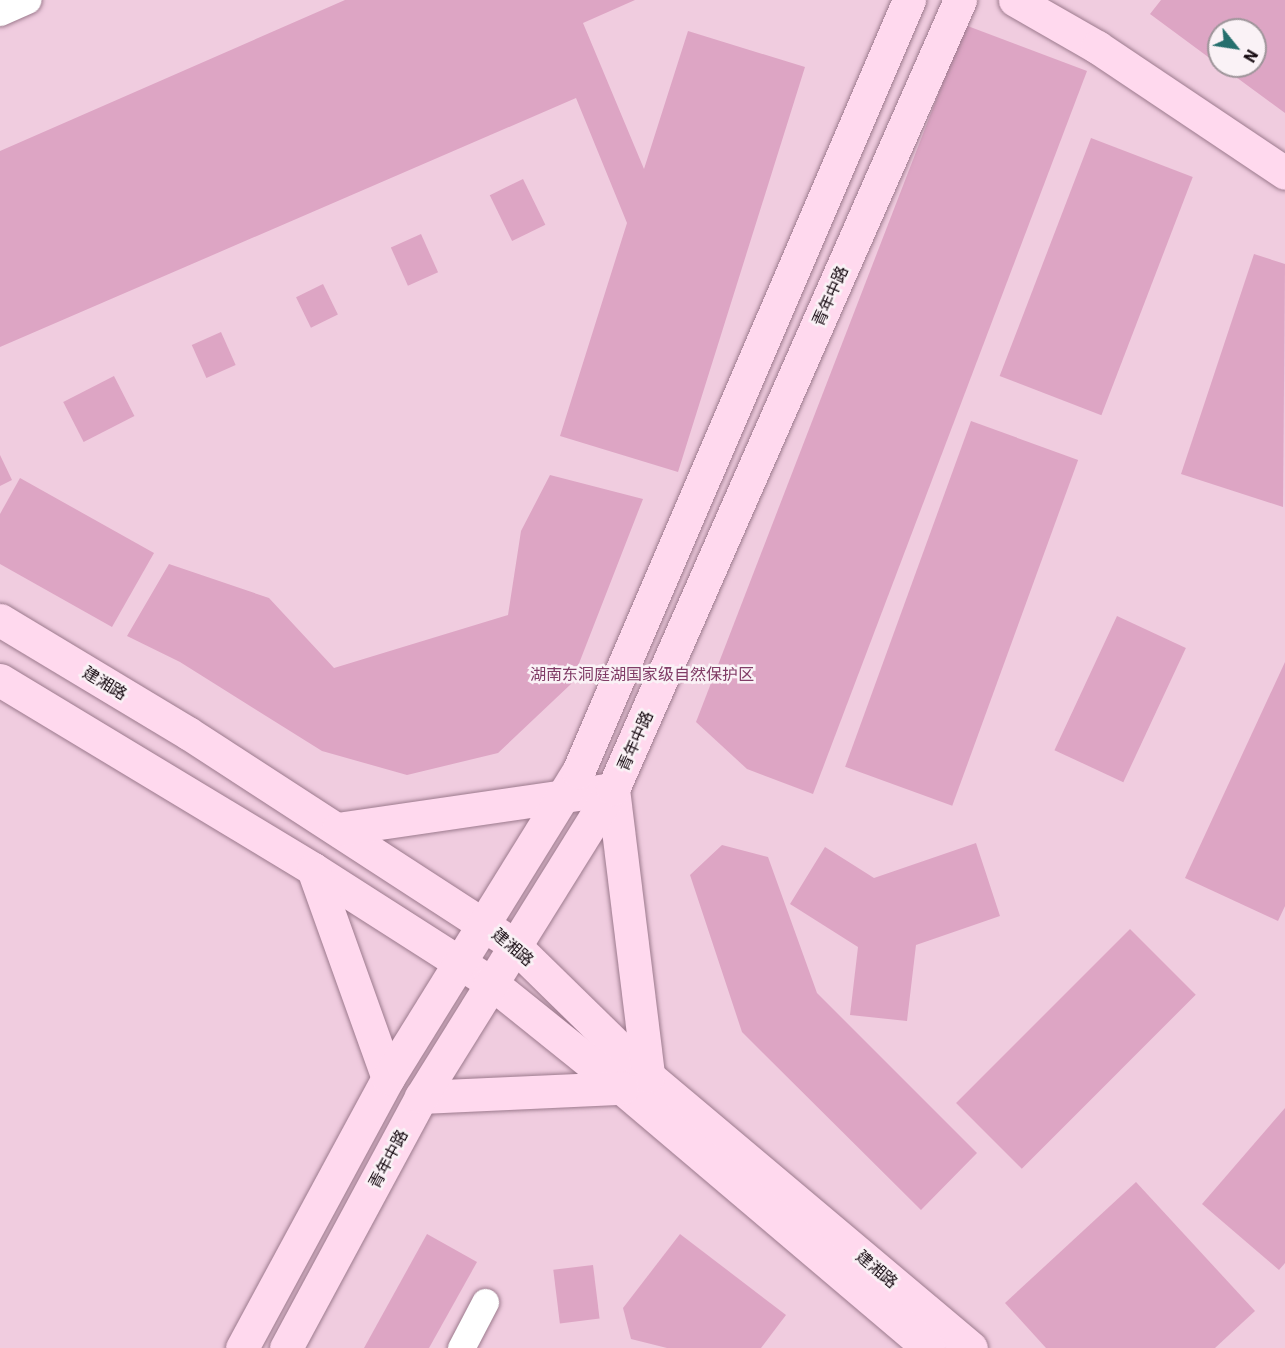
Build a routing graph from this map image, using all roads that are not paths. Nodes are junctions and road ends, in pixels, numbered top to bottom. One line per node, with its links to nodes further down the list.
1 (27, 0): 5 (street)
2 (909, 0): 10 (main road)
3 (960, 0): 9 (main road, 青年中路)
4 (1015, 0): 6 (main road)
5 (0, 12)
6 (1285, 173)
7 (0, 620): 11 (main road, 建湘路)
8 (0, 680): 12 (main road, 建湘路)
9 (613, 789): 10 (main road); 14 (main road, 青年中路); 18 (main road)
10 (563, 796): 11 (main road); 13 (main road)
11 (338, 829): 13 (main road, 建湘路)
12 (313, 868): 15 (main road, 建湘路); 17 (main road)
13 (482, 922): 14 (main road, 建湘路); 15 (main road)
14 (514, 945): 16 (main road, 青年中路); 18 (main road, 建湘路)
15 (458, 961): 16 (main road, 建湘路); 17 (main road)
16 (490, 982): 18 (main road, 建湘路); 19 (main road, 青年中路)
17 (388, 1078): 21 (main road)
18 (635, 1082): 19 (main road); 24 (main road, 建湘路); 25 (main road, 建湘路)
19 (422, 1097): 22 (main road, 青年中路)
20 (485, 1302): 23 (street)
21 (242, 1348)
22 (286, 1348)
23 (461, 1348)
24 (929, 1348)
25 (971, 1348)

